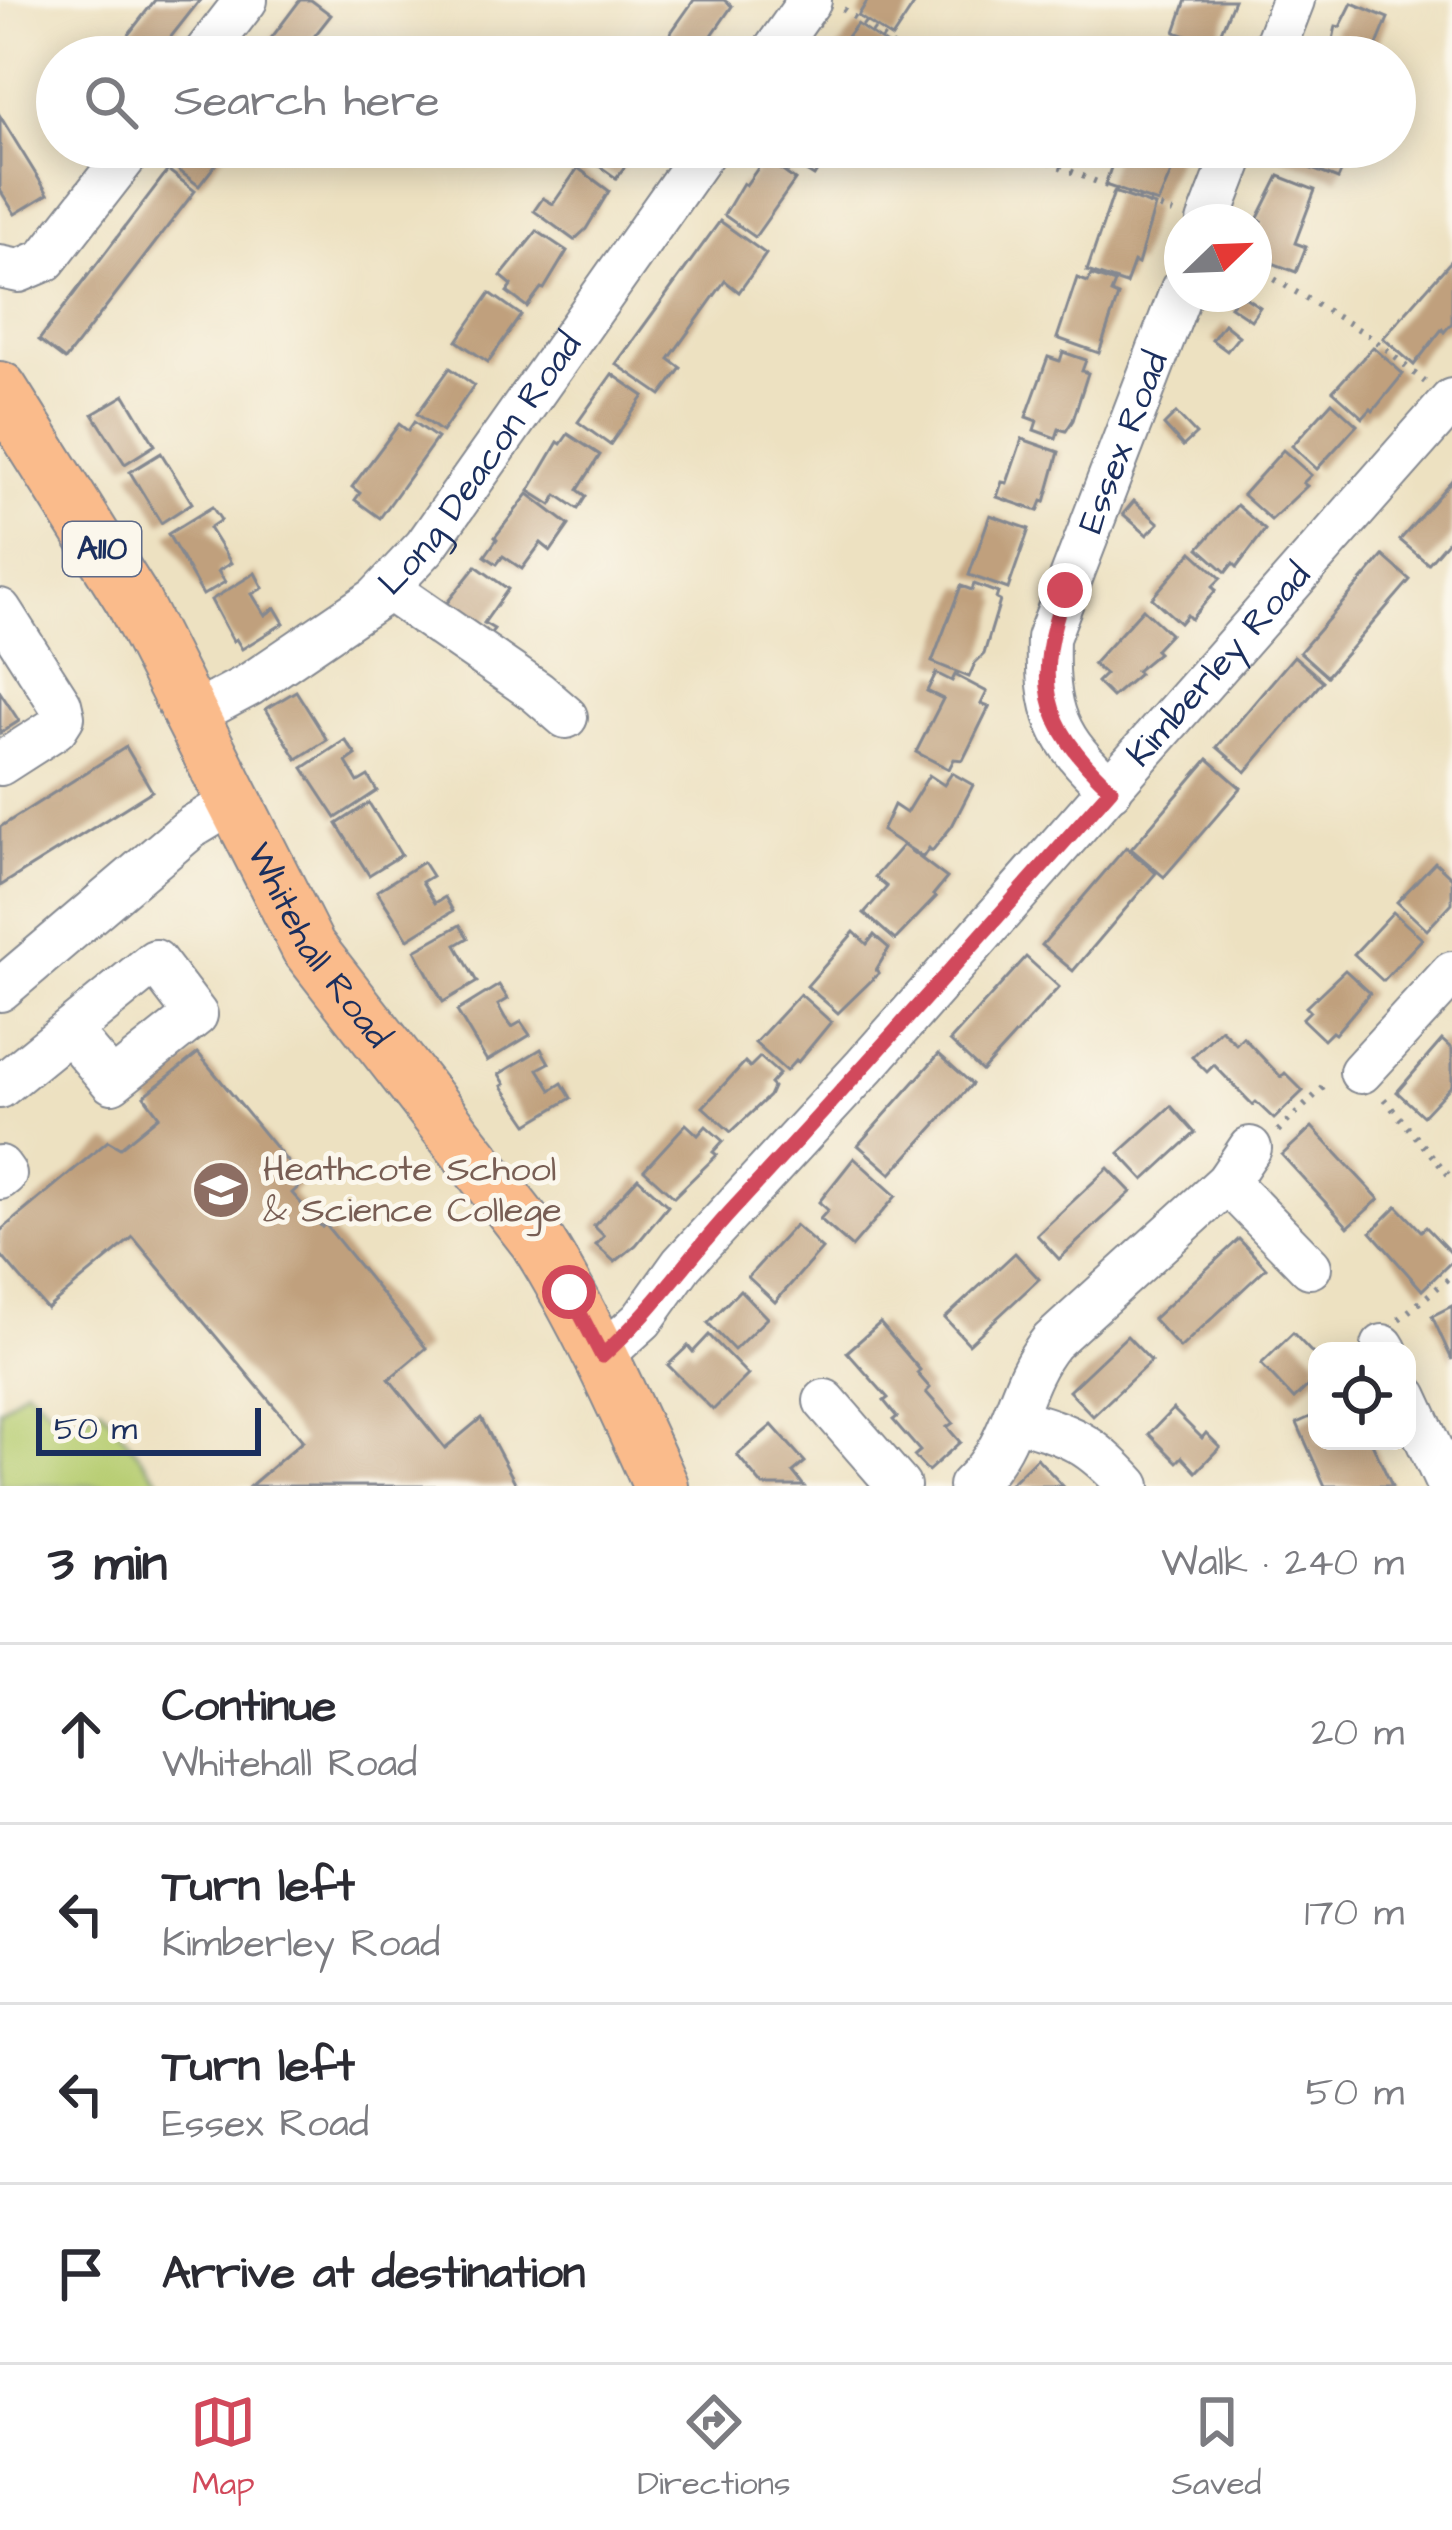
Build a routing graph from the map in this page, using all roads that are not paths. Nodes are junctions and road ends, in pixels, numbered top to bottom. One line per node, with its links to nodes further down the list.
1 (247, 0): 4 (street)
2 (810, 0): 5 (street)
3 (1293, 0): 6 (street)
4 (219, 36)
5 (785, 36)
6 (1279, 36)
7 (117, 168): 11 (street)
8 (692, 168): 15 (street, Long Deacon Road)
9 (1224, 168): 10 (street)
10 (1203, 204)
11 (0, 267)
12 (1173, 312): 20 (street, Essex Road)
13 (0, 389): 17 (main road, Whitehall Road / A110)
14 (1451, 401): 20 (street, Kimberley Road)
15 (388, 589): 17 (street, Long Deacon Road); 18 (street)
16 (0, 610): 19 (street)
17 (191, 716): 21 (main road, Whitehall Road / A110)
18 (566, 717)
19 (0, 764)
20 (1111, 789): 30 (street, Kimberley Road)
21 (235, 801): 22 (street); 30 (main road, Whitehall Road / A110)
22 (0, 990)
23 (1446, 990): 25 (street)
24 (69, 1031): 26 (street)
25 (1361, 1072)
26 (0, 1087)
27 (0, 1167): 28 (street)
28 (0, 1178)
29 (1310, 1268): 33 (street)
30 (602, 1356): 34 (main road, Whitehall Road / A110)
31 (825, 1401): 35 (street)
32 (1416, 1417): 38 (street)
33 (1015, 1420): 36 (street); 37 (street)
34 (661, 1486)
35 (899, 1486)
36 (970, 1486)
37 (1129, 1486)
38 (1448, 1486)

